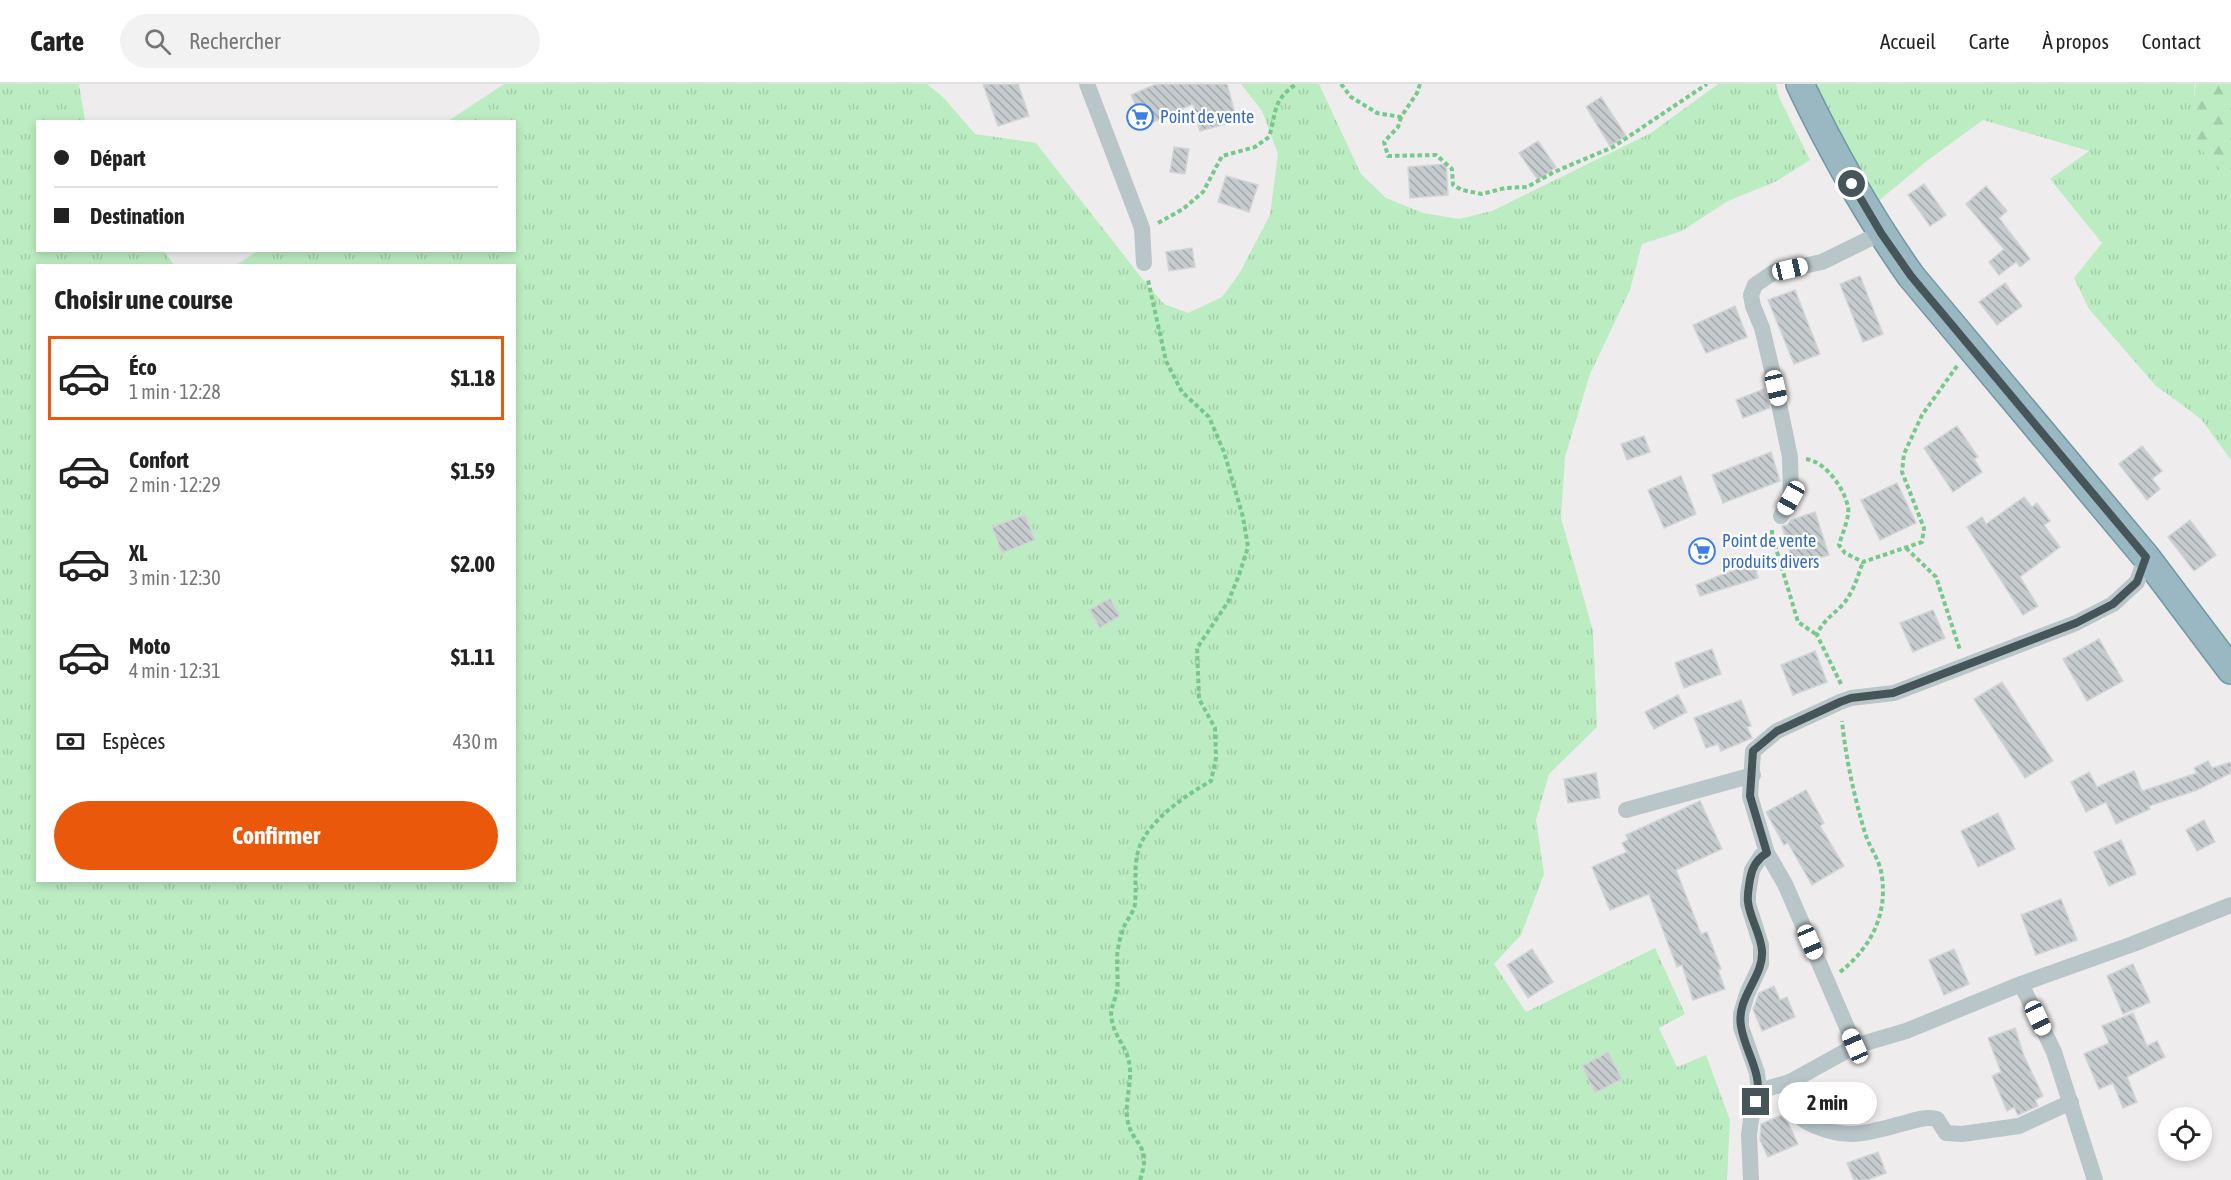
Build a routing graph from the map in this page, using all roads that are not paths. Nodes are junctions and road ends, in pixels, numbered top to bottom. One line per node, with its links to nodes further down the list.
1 (1087, 84): 4 (street)
2 (1800, 84): 3 (highway)
3 (1881, 233): 5 (street); 6 (highway)
4 (1144, 263)
5 (1781, 516)
6 (2146, 557): 7 (highway); 8 (street)
7 (2231, 670)
8 (1752, 775): 9 (street); 10 (street)
9 (1626, 810)
10 (1767, 853): 13 (street); 15 (street)
11 (2231, 904): 12 (street)
12 (2021, 984): 13 (street); 16 (street)
13 (1855, 1046): 14 (street)
14 (1790, 1082): 15 (street); 16 (street)
15 (1759, 1091): 17 (street)
16 (2071, 1102): 18 (street)
17 (1751, 1180)
18 (2095, 1180)

